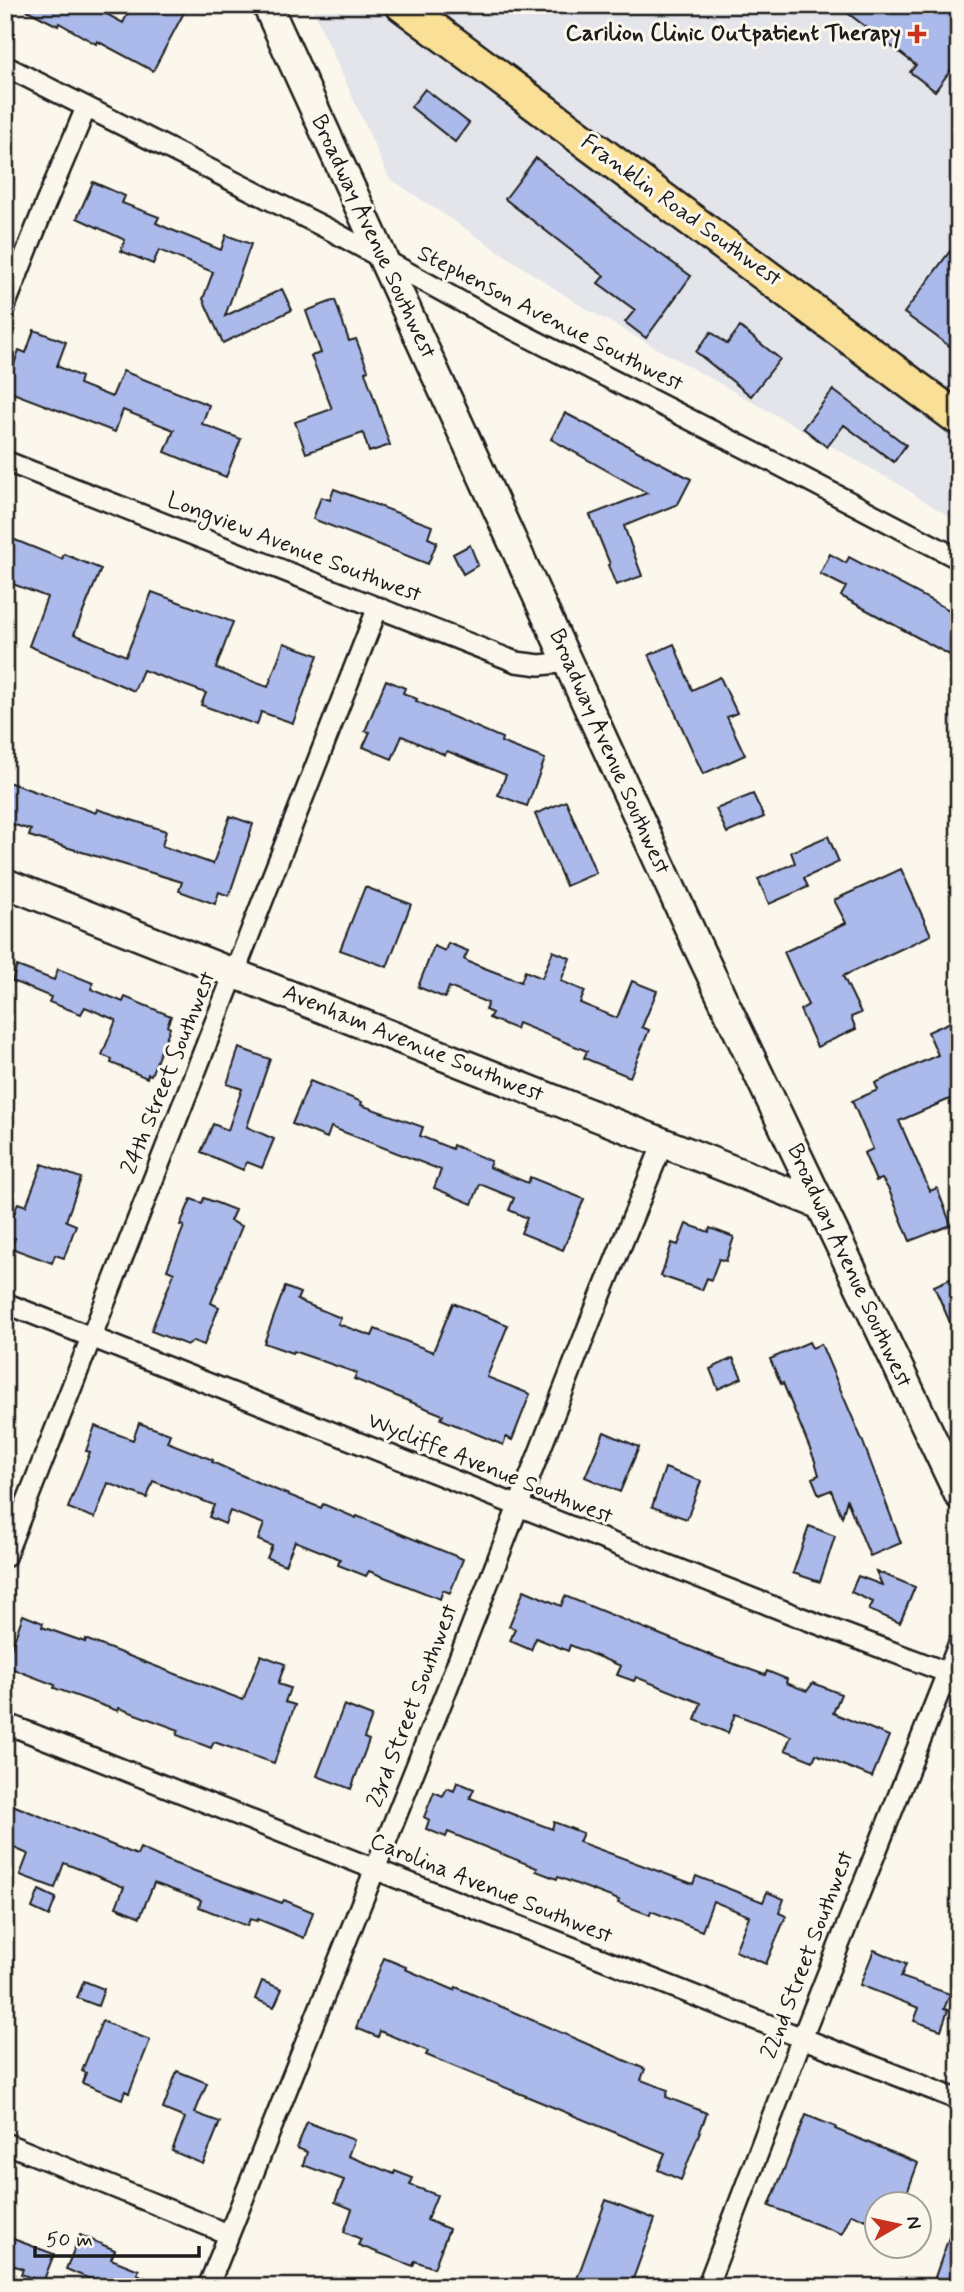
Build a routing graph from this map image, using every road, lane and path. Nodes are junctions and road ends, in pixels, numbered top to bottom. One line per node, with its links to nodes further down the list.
1 (267, 5): 5 (street, Broadway Avenue Southwest)
2 (402, 5): 7 (main road, Franklin Road Southwest)
3 (5, 66): 4 (street, Stephenson Avenue Southwest)
4 (86, 108): 5 (street, Stephenson Avenue Southwest); 6 (street)
5 (384, 260): 9 (street, Stephenson Avenue Southwest); 11 (street, Broadway Avenue Southwest)
6 (5, 306)
7 (959, 419)
8 (5, 461): 10 (street, Longview Avenue Southwest)
9 (959, 559)
10 (378, 607): 11 (street, Longview Avenue Southwest); 13 (street, 24th Street Southwest)
11 (569, 662): 15 (street, Broadway Avenue Southwest)
12 (5, 883): 13 (street, Avenham Avenue Southwest)
13 (234, 974): 14 (street, Avenham Avenue Southwest); 17 (street, 24th Street Southwest)
14 (663, 1143): 15 (street, Avenham Avenue Southwest); 19 (street, 23rd Street Southwest)
15 (821, 1205): 18 (street, Broadway Avenue Southwest)
16 (5, 1303): 17 (street, Wycliffe Avenue Southwest)
17 (92, 1337): 19 (street, Wycliffe Avenue Southwest); 20 (street, 24th Street Southwest)
18 (959, 1495)
19 (517, 1506): 22 (street, Wycliffe Avenue Southwest); 24 (street, 23rd Street Southwest)
20 (5, 1557)
21 (959, 1643): 22 (street, 22nd Street Southwest)
22 (953, 1675): 25 (street, 22nd Street Southwest)
23 (5, 1723): 24 (street, Carolina Avenue Southwest)
24 (376, 1869): 25 (street, Carolina Avenue Southwest); 28 (street, 23rd Street Southwest)
25 (802, 2038): 26 (street, Carolina Avenue Southwest); 30 (street, 22nd Street Southwest)
26 (959, 2100)
27 (5, 2143): 28 (street)
28 (228, 2234): 29 (street, 23rd Street Southwest)
29 (208, 2287)
30 (707, 2287)

